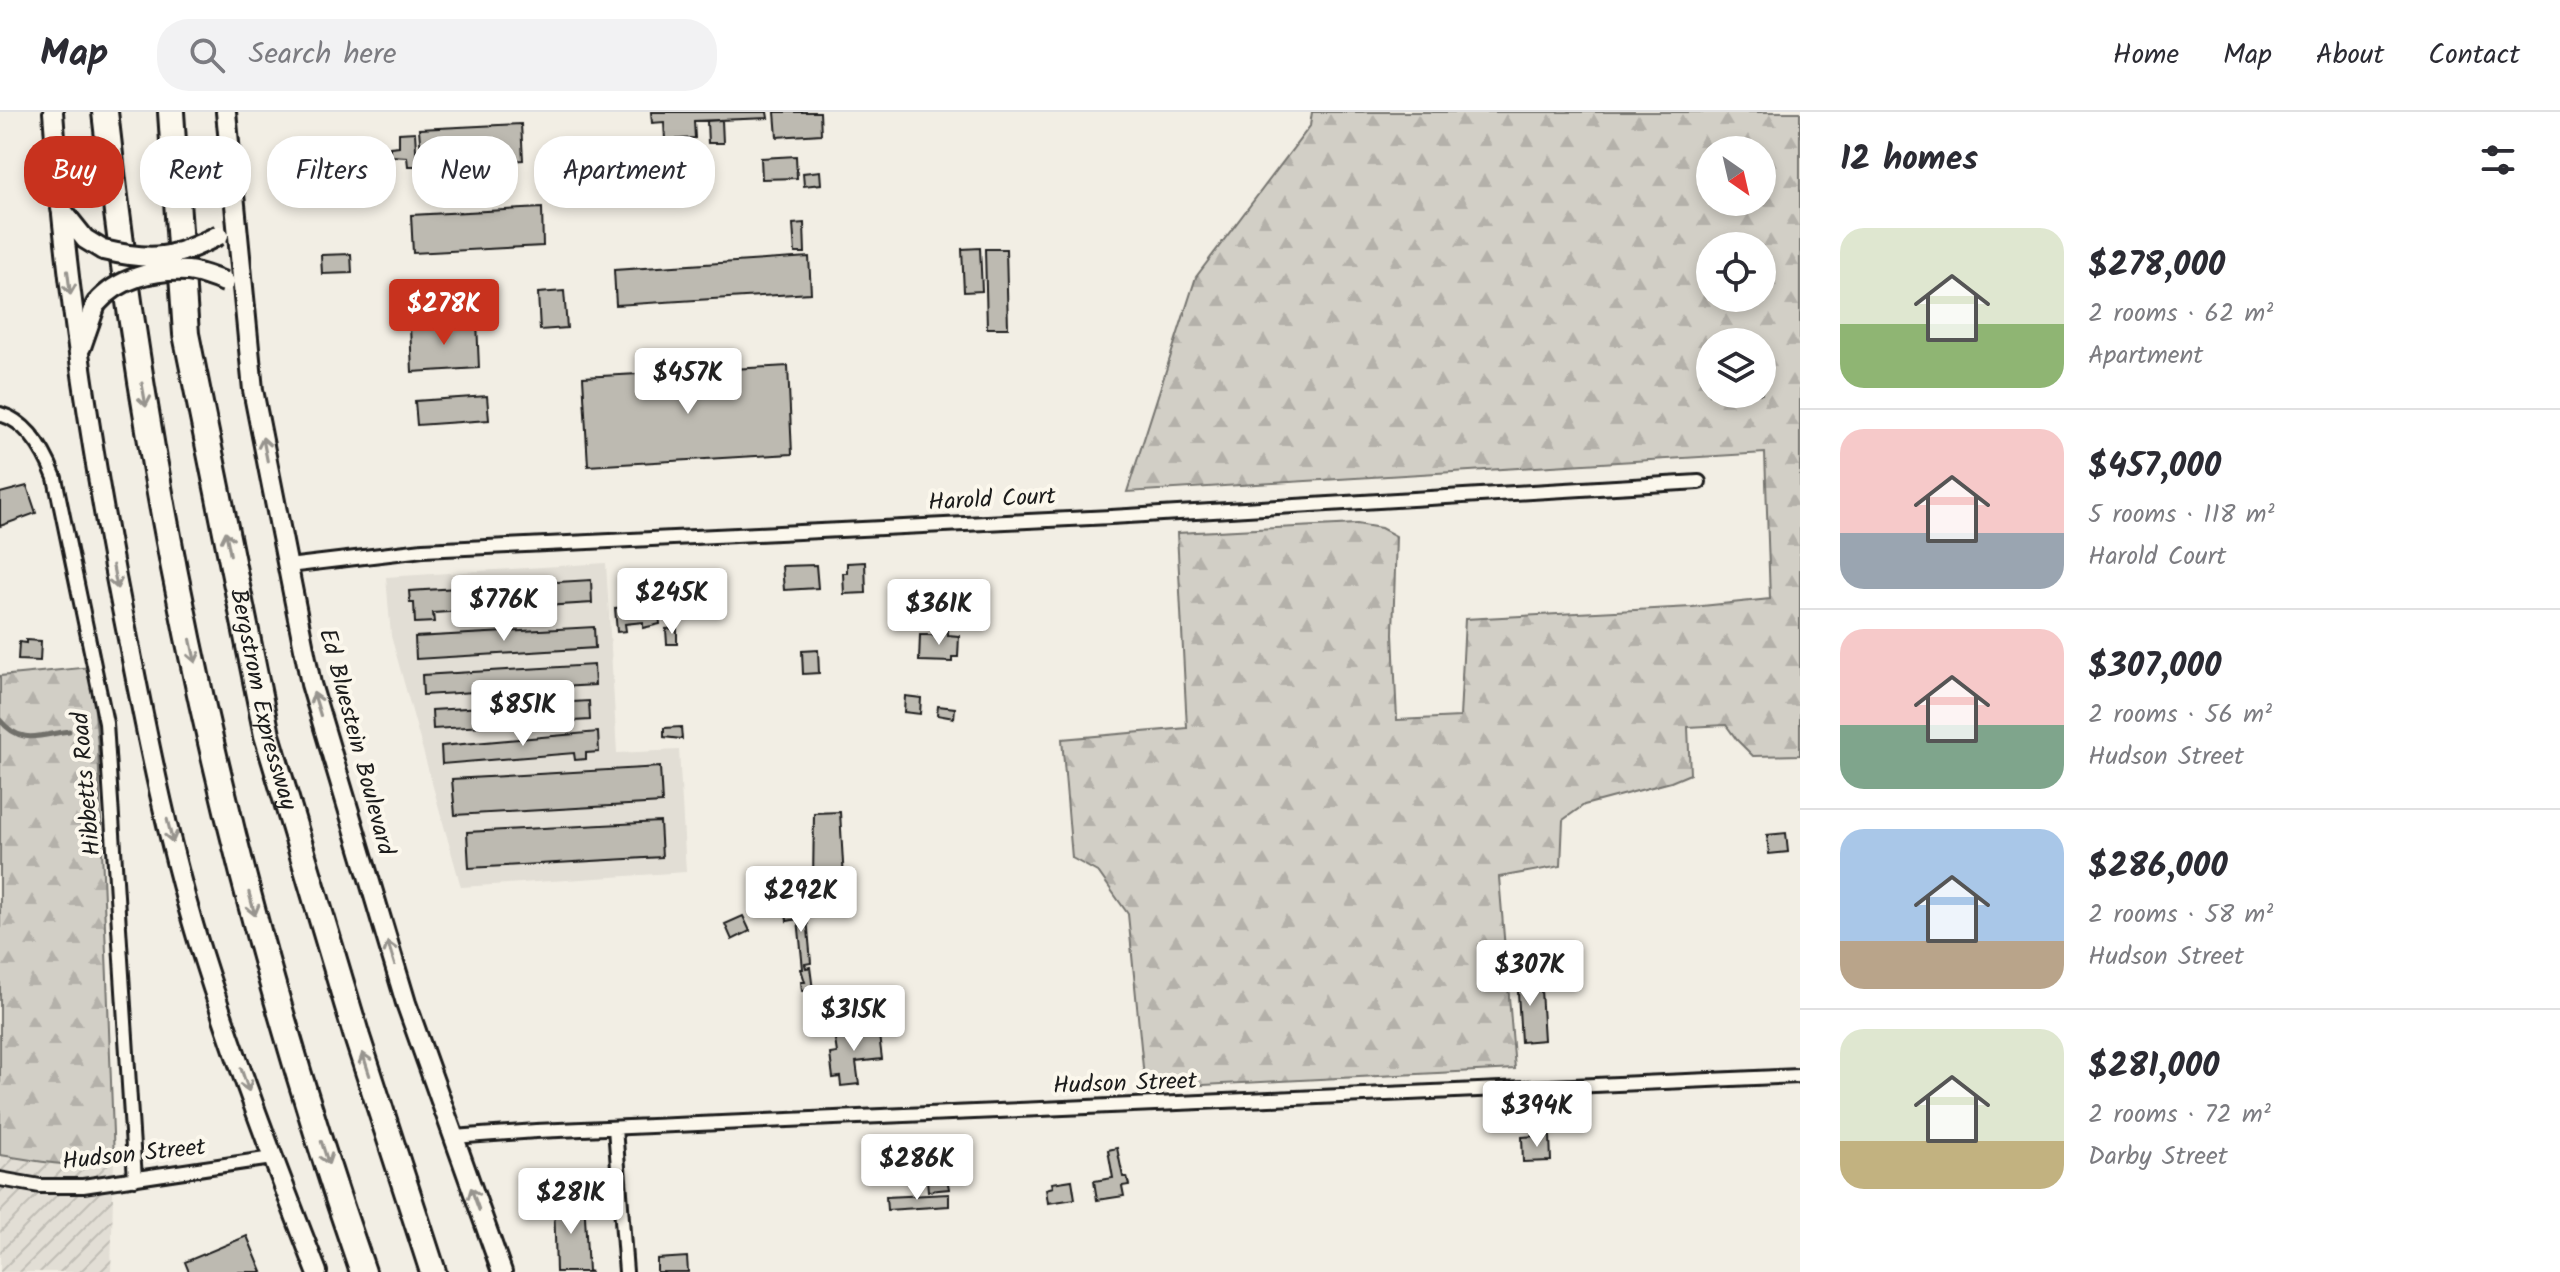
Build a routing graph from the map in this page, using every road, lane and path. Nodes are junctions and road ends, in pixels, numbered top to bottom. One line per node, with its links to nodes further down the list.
1 (53, 112): 5 (main road)
2 (105, 112): 23 (highway, one-way to 23)
3 (171, 112): 24 (highway, Bergstrom Expressway, one-way to 3)
4 (226, 112): 6 (main road, Ed Bluestein Boulevard)
5 (55, 136)
6 (229, 136)
7 (60, 208): 12 (main road, one-way to 12)
8 (61, 208): 9 (main road, bridge)
9 (232, 208)
10 (236, 208): 11 (main road, Ed Bluestein Boulevard)
11 (245, 309): 12 (main road, bridge); 15 (main road, Ed Bluestein Boulevard, one-way to 11)
12 (78, 359): 19 (main road, one-way to 19)
13 (0, 414): 21 (street, Hibbetts Road)
14 (1699, 482): 15 (street, Harold Court)
15 (288, 566): 18 (main road, Ed Bluestein Boulevard, one-way to 15)
16 (1800, 1076): 17 (street, Hudson Street)
17 (615, 1128): 18 (street, Hudson Street); 26 (street)
18 (453, 1137): 25 (main road, Ed Bluestein Boulevard, one-way to 18)
19 (272, 1158): 21 (street, Hudson Street); 22 (main road)
20 (0, 1179): 21 (street, Hudson Street)
21 (135, 1179)
22 (317, 1272)
23 (363, 1272)
24 (433, 1272)
25 (502, 1272)
26 (626, 1272)

